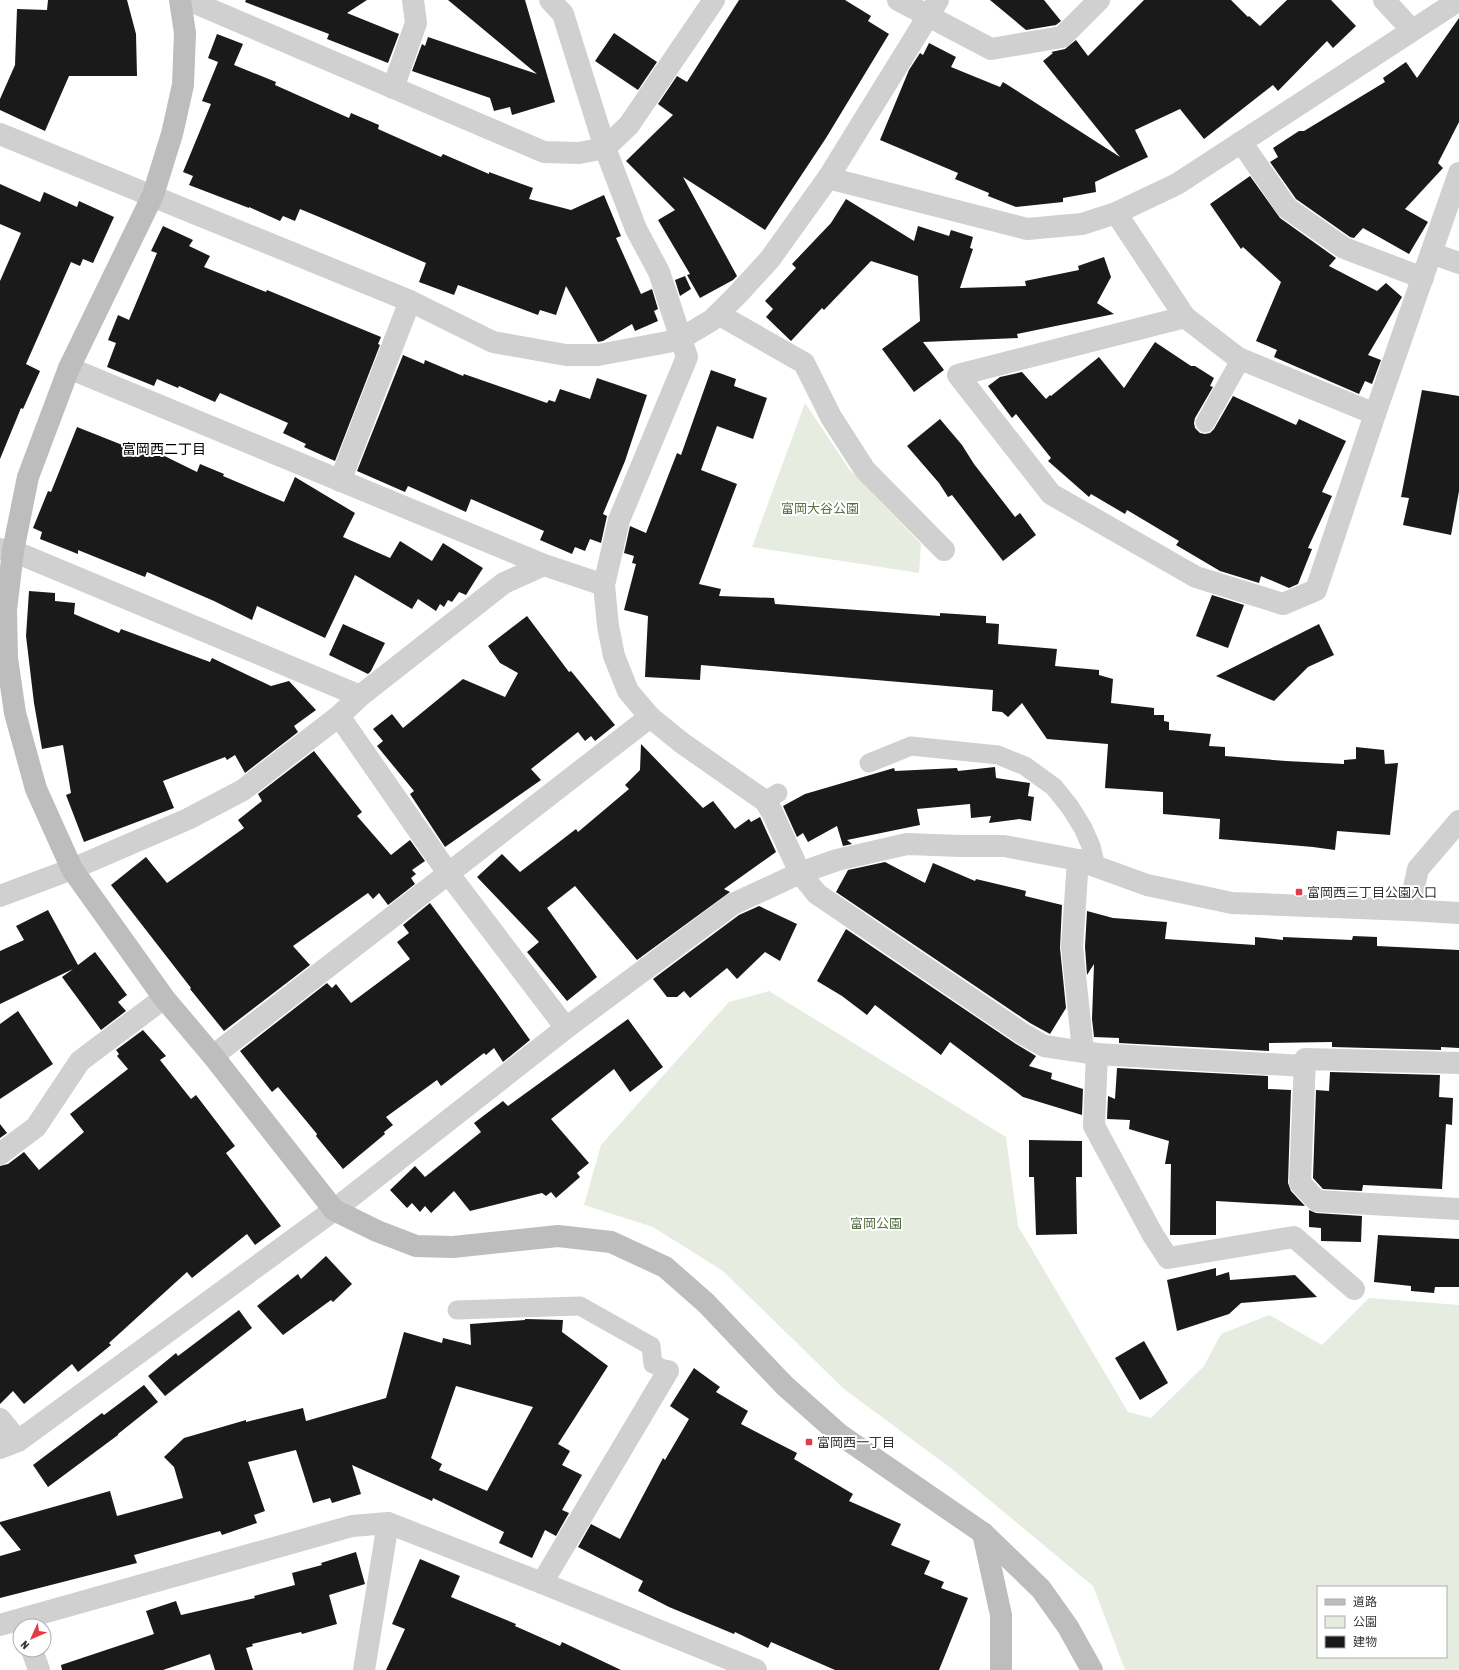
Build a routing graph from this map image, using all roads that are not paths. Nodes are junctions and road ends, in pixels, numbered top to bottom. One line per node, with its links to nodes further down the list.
1 (180, 0): 18 (street)
2 (188, 0): 12 (street)
3 (413, 0): 12 (street)
4 (550, 0): 15 (street)
5 (714, 0): 15 (street)
6 (898, 0): 10 (street)
7 (1099, 0): 10 (street)
8 (1384, 0): 11 (street)
9 (1459, 0): 11 (street)
10 (932, 8): 17 (street)
11 (1412, 30): 14 (street)
12 (393, 88): 15 (street)
13 (0, 134): 18 (street)
14 (1241, 142): 19 (street); 22 (street)
15 (605, 148): 26 (street)
16 (1459, 173): 20 (street)
17 (828, 178): 19 (street); 24 (street)
18 (153, 195): 23 (street); 28 (street)
19 (1116, 213): 25 (street)
20 (1432, 253): 21 (street); 22 (street)
21 (1459, 263)
22 (1423, 278): 29 (street)
23 (410, 300): 26 (street); 31 (street)
24 (718, 314): 26 (street); 33 (street)
25 (1185, 317): 27 (street); 29 (street)
26 (682, 338): 35 (street)
27 (1241, 359): 29 (street); 30 (lane)
28 (69, 368): 31 (street); 32 (street)
29 (1375, 414)
30 (1205, 423)
31 (340, 481): 34 (street)
32 (6, 550): 36 (street); 42 (street)
33 (944, 550)
34 (544, 566): 35 (street); 36 (street)
35 (604, 585): 38 (street)
36 (360, 696): 37 (street)
37 (339, 716): 42 (street); 43 (street)
38 (650, 717): 43 (street); 44 (street)
39 (869, 763): 41 (lane)
40 (1459, 820): 46 (street)
41 (1087, 864): 44 (street); 46 (street); 50 (street)
42 (72, 869): 45 (street); 48 (street)
43 (448, 873): 49 (street); 51 (street)
44 (800, 873): 49 (street); 50 (street)
45 (0, 896)
46 (1409, 910): 47 (street)
47 (1459, 913)
48 (164, 998): 51 (street); 54 (street)
49 (566, 1028): 56 (street)
50 (1090, 1053): 53 (street); 57 (street)
51 (213, 1056): 56 (street)
52 (1459, 1063): 53 (street)
53 (1304, 1066): 55 (street)
54 (0, 1154)
55 (1459, 1209)
56 (334, 1210): 61 (street); 63 (street)
57 (1354, 1289)
58 (457, 1310): 59 (lane)
59 (668, 1371): 64 (street)
60 (0, 1419): 61 (street)
61 (9, 1445)
62 (388, 1523): 64 (street); 65 (street); 70 (street)
63 (983, 1533): 72 (street); 73 (street)
64 (542, 1583): 71 (street)
65 (39, 1618)
66 (12, 1624): 67 (street)
67 (0, 1625)
68 (35, 1658): 69 (street)
69 (39, 1670)
70 (364, 1670)
71 (756, 1670)
72 (1001, 1670)
73 (1092, 1670)

